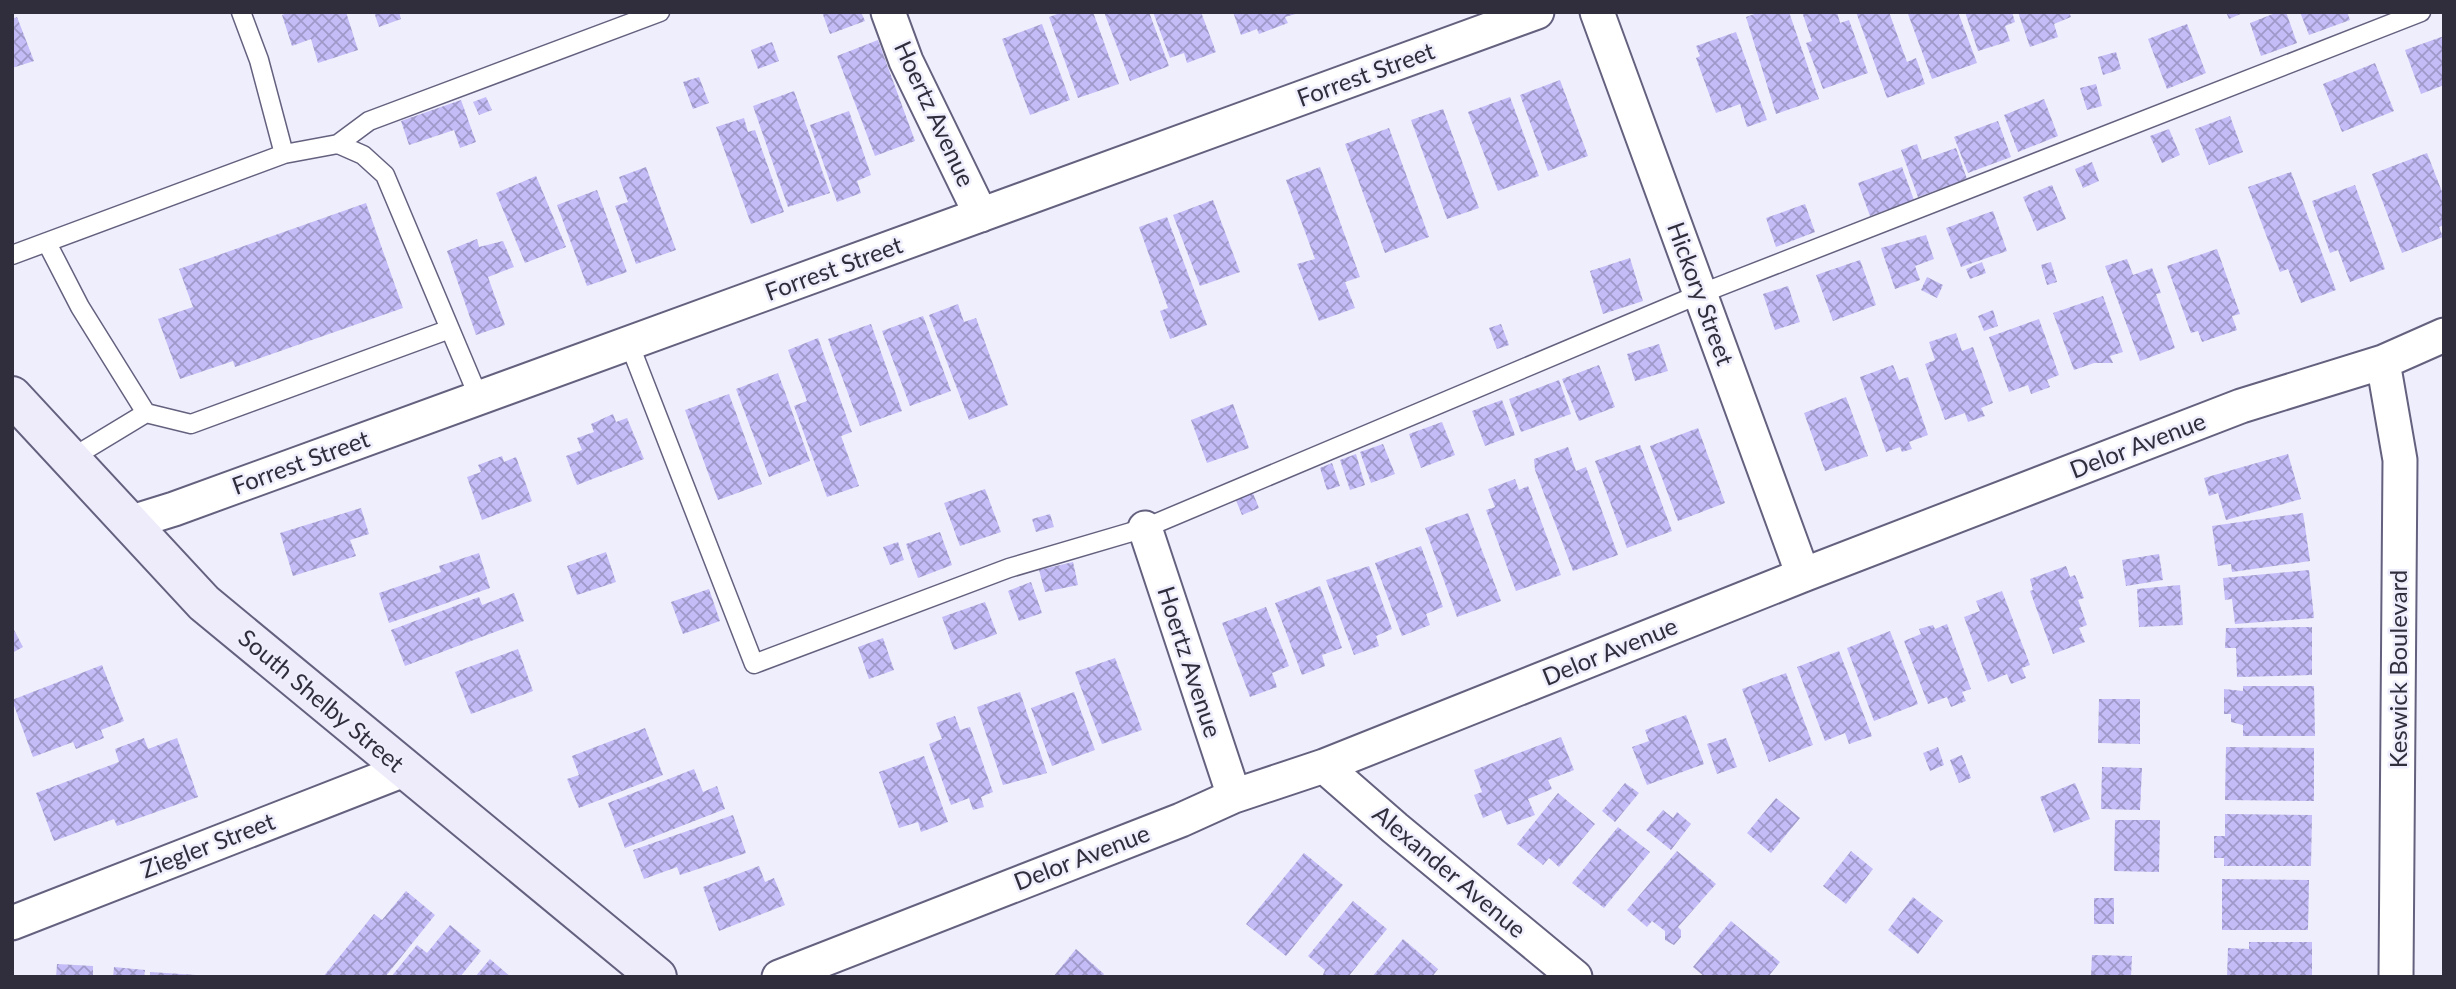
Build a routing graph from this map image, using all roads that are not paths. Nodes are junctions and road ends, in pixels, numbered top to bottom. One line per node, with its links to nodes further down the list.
1 (241, 12): 8 (lane)
2 (660, 12): 7 (lane)
3 (888, 12): 9 (street, Hoertz Avenue)
4 (1537, 12): 9 (street, Forrest Street)
5 (1597, 12): 12 (street, Hickory Street)
6 (2421, 12): 12 (lane)
7 (338, 144): 8 (lane); 13 (lane)
8 (284, 154): 10 (lane)
9 (981, 215): 15 (street, Forrest Street)
10 (47, 243): 11 (lane); 19 (lane)
11 (12, 256)
12 (1700, 294): 22 (lane); 23 (street, Hickory Street)
13 (450, 329): 18 (lane); 19 (lane)
14 (2444, 335): 16 (street, Delor Avenue)
15 (629, 343): 18 (street, Forrest Street); 22 (lane)
16 (2383, 362): 23 (street, Delor Avenue); 31 (street, Keswick Boulevard)
17 (12, 396): 20 (main road, South Shelby Street)
18 (479, 398): 21 (street, Forrest Street)
19 (146, 413): 20 (lane)
20 (70, 459): 21 (main road, South Shelby Street)
21 (129, 523): 25 (main road, South Shelby Street)
22 (1144, 528): 26 (street, Hoertz Avenue)
23 (1803, 575): 24 (street, Delor Avenue)
24 (1324, 766): 26 (street, Delor Avenue); 30 (street, Alexander Avenue)
25 (404, 770): 27 (street, Ziegler Street); 28 (main road, South Shelby Street)
26 (1234, 796): 29 (street, Delor Avenue)
27 (12, 923)
28 (657, 977)
29 (779, 977)
30 (1575, 977)
31 (2396, 977)

